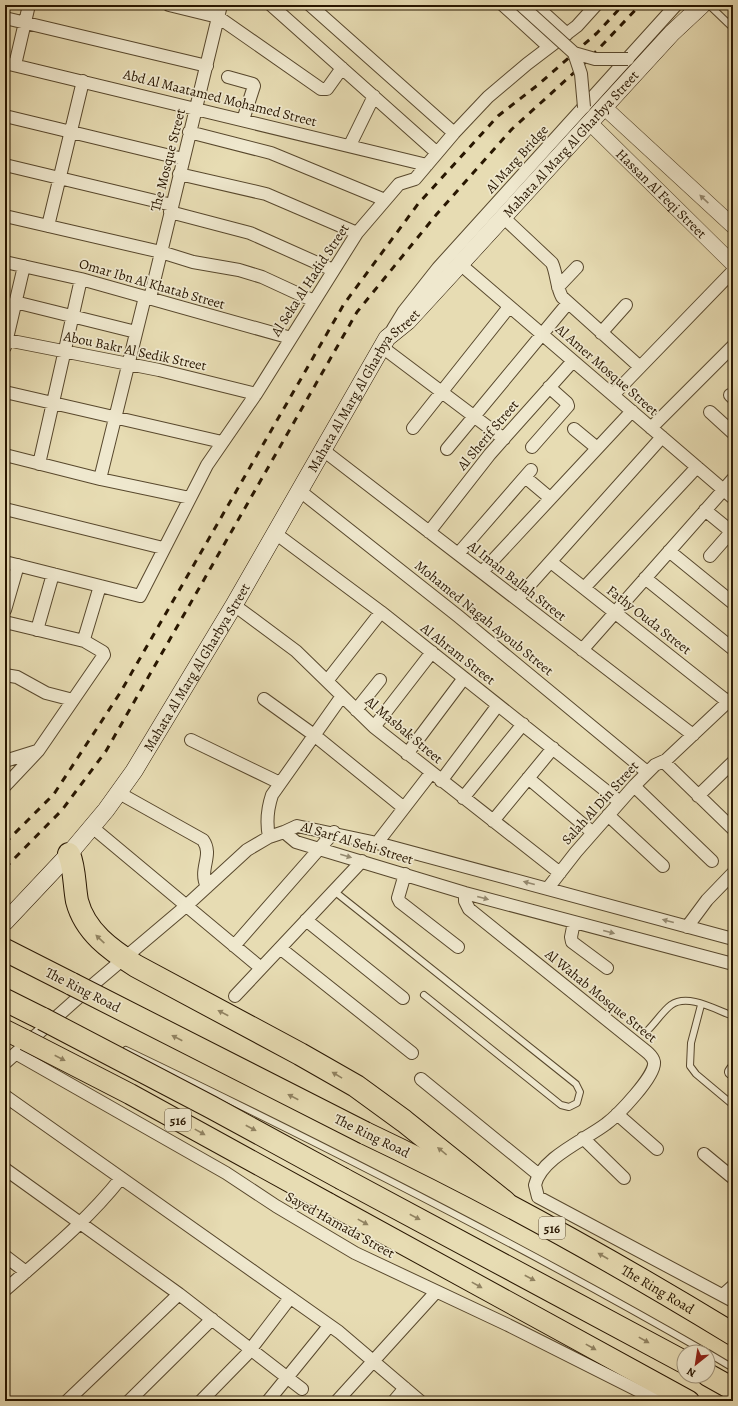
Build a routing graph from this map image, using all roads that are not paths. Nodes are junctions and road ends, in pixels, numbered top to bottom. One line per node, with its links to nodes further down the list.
1 (29, 5): 15 (street)
2 (169, 5): 13 (street)
3 (221, 5): 13 (street, The Mosque Street)
4 (271, 5): 23 (street)
5 (310, 5): 35 (street)
6 (503, 5): 18 (street)
7 (521, 5): 19 (street, bridge)
8 (535, 5): 17 (street)
9 (596, 5): 17 (street, Al Seka Al Hadid Street)
10 (676, 5): 20 (street, Al Marg Bridge)
11 (702, 5): 29 (main road, Mahata Al Marg Al Gharbya Street)
12 (709, 5): 16 (lane)
13 (218, 17): 22 (street, The Mosque Street); 23 (street)
14 (5, 18): 15 (street)
15 (24, 23): 21 (street); 22 (street)
16 (733, 28)
17 (567, 34): 18 (street, Al Seka Al Hadid Street)
18 (549, 47): 35 (street, Al Seka Al Hadid Street)
19 (574, 52): 20 (street, bridge); 27 (street, bridge)
20 (628, 59): 27 (street, Al Marg Bridge)
21 (10, 64): 25 (street, Abd Al Maatamed Mohamed Street)
22 (206, 66): 28 (street, The Mosque Street)
23 (342, 68): 26 (street)
24 (228, 77): 31 (street)
25 (83, 81): 28 (street, Abd Al Maatamed Mohamed Street); 33 (street)
26 (374, 96): 36 (street); 37 (street)
27 (584, 106): 71 (street, Al Marg Bridge)
28 (196, 108): 31 (street, Abd Al Maatamed Mohamed Street); 34 (street, The Mosque Street)
29 (606, 108): 32 (main road, Mahata Al Marg Al Gharbya Street); 48 (street, Hassan Al Feqi Street, one-way to 29)
30 (5, 116): 33 (street)
31 (243, 120): 36 (street, Abd Al Maatamed Mohamed Street)
32 (591, 124): 46 (main road, Mahata Al Marg Al Gharbya Street); 53 (street, Hassan Al Feqi Street)
33 (71, 132): 38 (street); 42 (street)
34 (190, 132): 38 (street, The Mosque Street); 43 (street)
35 (454, 133): 37 (street, Al Seka Al Hadid Street)
36 (350, 145): 40 (street, Abd Al Maatamed Mohamed Street)
37 (436, 152): 40 (street, Al Seka Al Hadid Street)
38 (183, 159): 41 (street, The Mosque Street)
39 (5, 165): 42 (street)
40 (427, 165): 43 (street, Al Seka Al Hadid Street)
41 (179, 174): 44 (street, The Mosque Street); 49 (street)
42 (59, 179): 44 (street); 47 (street)
43 (385, 200): 49 (street, Al Seka Al Hadid Street)
44 (171, 209): 50 (street, The Mosque Street); 56 (street)
45 (5, 216): 47 (street)
46 (504, 218): 52 (main road, Mahata Al Marg Al Gharbya Street); 59 (street)
47 (48, 226): 50 (street)
48 (733, 226)
49 (357, 233): 56 (street, Al Seka Al Hadid Street)
50 (162, 252): 60 (street, The Mosque Street); 61 (street)
51 (5, 262): 54 (street, Omar Ibn Al Khatab Street)
52 (460, 264): 64 (street, Al Amer Mosque Street); 71 (main road, Mahata Al Marg Al Gharbya Street)
53 (733, 264)
54 (24, 266): 58 (street, Omar Ibn Al Khatab Street); 62 (street)
55 (577, 267): 59 (street)
56 (333, 270): 61 (street, Al Seka Al Hadid Street)
57 (733, 271): 77 (street)
58 (81, 279): 60 (street, Omar Ibn Al Khatab Street); 66 (street)
59 (558, 287): 63 (street)
60 (147, 298): 67 (street, The Mosque Street); 70 (street, Omar Ibn Al Khatab Street)
61 (314, 301): 70 (street, Al Seka Al Hadid Street)
62 (15, 302): 66 (street); 72 (street)
63 (568, 304): 68 (street); 69 (street)
64 (510, 306): 69 (street, Al Amer Mosque Street); 79 (street)
65 (626, 306): 68 (street)
66 (73, 316): 67 (street); 74 (street)
67 (136, 332): 76 (street, The Mosque Street)
68 (601, 333): 77 (street)
69 (542, 335): 75 (street, Al Amer Mosque Street); 86 (street)
70 (291, 338): 81 (street, Al Seka Al Hadid Street)
71 (385, 343): 79 (street); 98 (main road, Mahata Al Marg Al Gharbya Street)
72 (6, 344): 74 (street, Abou Bakr Al Sedik Street)
73 (733, 346): 89 (street)
74 (65, 352): 76 (street, Abou Bakr Al Sedik Street); 83 (street)
75 (573, 361): 78 (street, Al Sherif Street); 82 (street, Al Amer Mosque Street)
76 (128, 365): 81 (street, Abou Bakr Al Sedik Street); 87 (street, The Mosque Street)
77 (640, 366): 82 (street)
78 (549, 388): 93 (street, Al Sherif Street); 95 (street)
79 (440, 391): 86 (street); 88 (street)
80 (5, 392): 83 (street)
81 (256, 394): 94 (street, Al Seka Al Hadid Street)
82 (613, 395): 84 (street, Al Amer Mosque Street)
83 (54, 403): 87 (street); 100 (street)
84 (632, 411): 89 (street, Al Amer Mosque Street); 96 (street)
85 (710, 412): 91 (street)
86 (474, 416): 93 (street); 97 (street)
87 (116, 417): 94 (street); 102 (street, The Mosque Street)
88 (413, 428)
89 (651, 428): 92 (street, Al Amer Mosque Street)
90 (574, 429): 96 (street)
91 (733, 433)
92 (662, 437): 101 (street, Al Amer Mosque Street); 119 (street)
93 (504, 439): 111 (street, Al Sherif Street)
94 (222, 442): 106 (street, Al Seka Al Hadid Street)
95 (532, 447)
96 (596, 448): 107 (street)
97 (447, 449)
98 (323, 450): 105 (main road, Mahata Al Marg Al Gharbya Street); 111 (street, Al Iman Ballah Street)
99 (5, 455): 100 (street)
100 (39, 464): 102 (street)
101 (697, 467): 104 (street, Al Amer Mosque Street); 125 (street)
102 (100, 479): 106 (street)
103 (733, 479): 104 (street)
104 (723, 490): 108 (street, Al Amer Mosque Street); 110 (street)
105 (300, 491): 113 (main road, Mahata Al Marg Al Gharbya Street); 159 (street, Mohamed Nagah Ayoub Street)
106 (190, 498): 114 (street, Al Seka Al Hadid Street)
107 (550, 498): 116 (street); 121 (street)
108 (733, 498)
109 (5, 509): 114 (street)
110 (705, 510): 112 (street); 115 (street)
111 (429, 532): 116 (street, Al Iman Ballah Street)
112 (732, 532): 117 (street)
113 (275, 533): 128 (main road, Mahata Al Marg Al Gharbya Street); 130 (street, Al Ahram Street)
114 (163, 548): 124 (street, Al Seka Al Hadid Street)
115 (669, 551): 123 (street); 127 (street)
116 (458, 554): 121 (street, Al Iman Ballah Street)
117 (710, 556)
118 (5, 562): 120 (street)
119 (551, 562): 125 (street, Fathy Ouda Street); 126 (street)
120 (18, 565): 122 (street); 129 (street)
121 (482, 572): 126 (street, Al Iman Ballah Street)
122 (53, 574): 124 (street); 133 (street)
123 (645, 578): 131 (street); 135 (street)
124 (100, 586): 134 (street)
125 (584, 588): 131 (street, Fathy Ouda Street)
126 (518, 599): 136 (street, Al Iman Ballah Street)
127 (733, 603)
128 (234, 604): 141 (street, Al Masbak Street); 165 (main road, Mahata Al Marg Al Gharbya Street)
129 (5, 610)
130 (381, 612): 137 (street, Al Ahram Street); 141 (street)
131 (615, 613): 136 (street); 144 (street, Fathy Ouda Street)
132 (5, 622): 133 (street)
133 (37, 630): 134 (street)
134 (84, 641): 145 (street)
135 (733, 649)
136 (582, 650): 151 (street, Al Iman Ballah Street)
137 (432, 652): 139 (street, Al Ahram Street); 149 (street)
138 (5, 675): 145 (street)
139 (464, 678): 146 (street, Al Ahram Street); 155 (street)
140 (380, 680): 147 (street)
141 (327, 681): 142 (street, Al Masbak Street)
142 (342, 696): 147 (street, Al Masbak Street); 150 (street)
143 (264, 699): 150 (street)
144 (730, 699): 151 (street, Salah Al Din Street)
145 (73, 700): 154 (street)
146 (498, 705): 148 (street, Al Ahram Street); 160 (street)
147 (356, 710): 149 (street, Al Masbak Street)
148 (523, 724): 153 (street, Al Ahram Street); 167 (street)
149 (374, 727): 155 (street, Al Masbak Street)
150 (314, 735): 162 (street); 169 (street)
151 (693, 735): 157 (street, Salah Al Din Street)
152 (191, 740): 162 (street)
153 (553, 748): 161 (street); 168 (street, Al Ahram Street)
154 (38, 751): 156 (street); 163 (street)
155 (407, 754): 160 (street, Al Masbak Street)
156 (5, 760)
157 (664, 762): 159 (street, Salah Al Din Street); 166 (street)
158 (733, 762): 166 (street)
159 (647, 772): 164 (street, Salah Al Din Street)
160 (436, 777): 167 (street, Al Masbak Street); 169 (street)
161 (528, 778): 171 (street); 176 (street)
162 (280, 783): 177 (street)
163 (5, 786)
164 (634, 786): 168 (street, Salah Al Din Street); 182 (street)
165 (119, 793): 173 (main road, Mahata Al Marg Al Gharbya Street); 187 (street)
166 (698, 796): 172 (street)
167 (463, 798): 171 (street, Al Masbak Street)
168 (620, 802): 170 (street, Salah Al Din Street)
169 (404, 808): 178 (street)
170 (608, 814): 176 (street, Salah Al Din Street); 183 (street)
171 (493, 821): 184 (street, Al Masbak Street)
172 (730, 822)
173 (92, 827): 180 (main road, Mahata Al Marg Al Gharbya Street); 191 (street)
174 (284, 832): 175 (street, Al Sarf Al Sehi Street); 177 (street); 179 (street, Al Sarf Al Sehi Street)
175 (334, 832): 178 (street, Al Sarf Al Sehi Street); 179 (street)
176 (592, 832): 184 (street, Salah Al Din Street)
177 (269, 837): 187 (street)
178 (377, 843): 188 (street, Al Sarf Al Sehi Street, one-way to 178)
179 (319, 849): 181 (street, Al Sarf Al Sehi Street, one-way to 181); 197 (street)
180 (70, 854): 193 (main road, Mahata Al Marg Al Gharbya Street); 201 (highway, one-way to 180)
181 (362, 861): 186 (street, Al Sarf Al Sehi Street); 189 (street)
182 (712, 861)
183 (663, 866)
184 (560, 873): 188 (street, Salah Al Din Street)
185 (733, 873): 195 (street)
186 (404, 874): 190 (street, Al Sarf Al Sehi Street); 198 (street)
187 (207, 887): 191 (street)
188 (548, 888): 195 (street, Al Sarf Al Sehi Street, one-way to 188)
189 (334, 891): 192 (street); 206 (lane)
190 (464, 893): 194 (street, Al Sarf Al Sehi Street, one-way to 194); 222 (street, Al Wahab Mosque Street)
191 (186, 906): 197 (street); 201 (street)
192 (306, 920): 199 (street); 208 (street)
193 (5, 922)
194 (574, 922): 202 (street, Al Sarf Al Sehi Street, one-way to 202); 204 (street)
195 (687, 927): 196 (street, Al Sarf Al Sehi Street)
196 (733, 939)
197 (234, 946): 203 (street)
198 (458, 947)
199 (280, 948): 203 (street); 216 (street)
200 (5, 950): 231 (highway, The Ring Road / 516, one-way to 200, bridge)
201 (124, 958): 217 (street); 231 (highway, one-way to 201)
202 (733, 964)
203 (261, 968): 207 (street)
204 (607, 968)
205 (5, 993): 211 (lane)
206 (424, 995)
207 (235, 996)
208 (403, 998)
209 (5, 1000): 246 (highway, 516, one-way to 246, bridge)
210 (701, 1005): 212 (lane); 214 (lane); 221 (lane)
211 (40, 1009)
212 (733, 1016)
213 (5, 1030): 263 (highway, 516, one-way to 263, bridge)
214 (648, 1030)
215 (117, 1046): 244 (lane)
216 (412, 1053)
217 (17, 1054): 218 (street); 237 (street, Sayed Hamada Street)
218 (5, 1063)
219 (421, 1079): 227 (street)
220 (5, 1096): 228 (street)
221 (733, 1105)
222 (617, 1114): 223 (street, Al Wahab Mosque Street); 224 (street)
223 (582, 1138): 227 (street, Al Wahab Mosque Street); 229 (street)
224 (656, 1149)
225 (704, 1154): 230 (street)
226 (5, 1169): 232 (street)
227 (539, 1175): 240 (street)
228 (121, 1178): 232 (street); 239 (street)
229 (624, 1178)
230 (733, 1178)
231 (505, 1202): 243 (highway, The Ring Road / 516, one-way to 231)
232 (81, 1223): 234 (street); 238 (street)
233 (5, 1256): 234 (street)
234 (26, 1272): 236 (street)
235 (733, 1286): 240 (street)
236 (5, 1290)
237 (436, 1292): 248 (street); 262 (street, Sayed Hamada Street)
238 (179, 1294): 241 (street); 255 (street)
239 (290, 1298): 242 (street); 245 (street)
240 (728, 1298)
241 (212, 1319): 245 (street); 256 (street)
242 (329, 1326): 248 (street); 250 (street)
243 (733, 1334)
244 (691, 1344)
245 (252, 1349): 250 (street); 257 (street)
246 (676, 1358)
247 (716, 1358): 249 (lane)
248 (374, 1363): 252 (street); 259 (street)
249 (733, 1368)
250 (288, 1378): 253 (street); 258 (street)
251 (716, 1380): 254 (highway)
252 (405, 1388): 260 (street); 261 (street)
253 (302, 1389)
254 (733, 1390)
255 (67, 1401)
256 (129, 1401)
257 (201, 1401)
258 (268, 1401)
259 (337, 1401)
260 (394, 1401)
261 (420, 1401)
262 (659, 1401)
263 (689, 1401)

